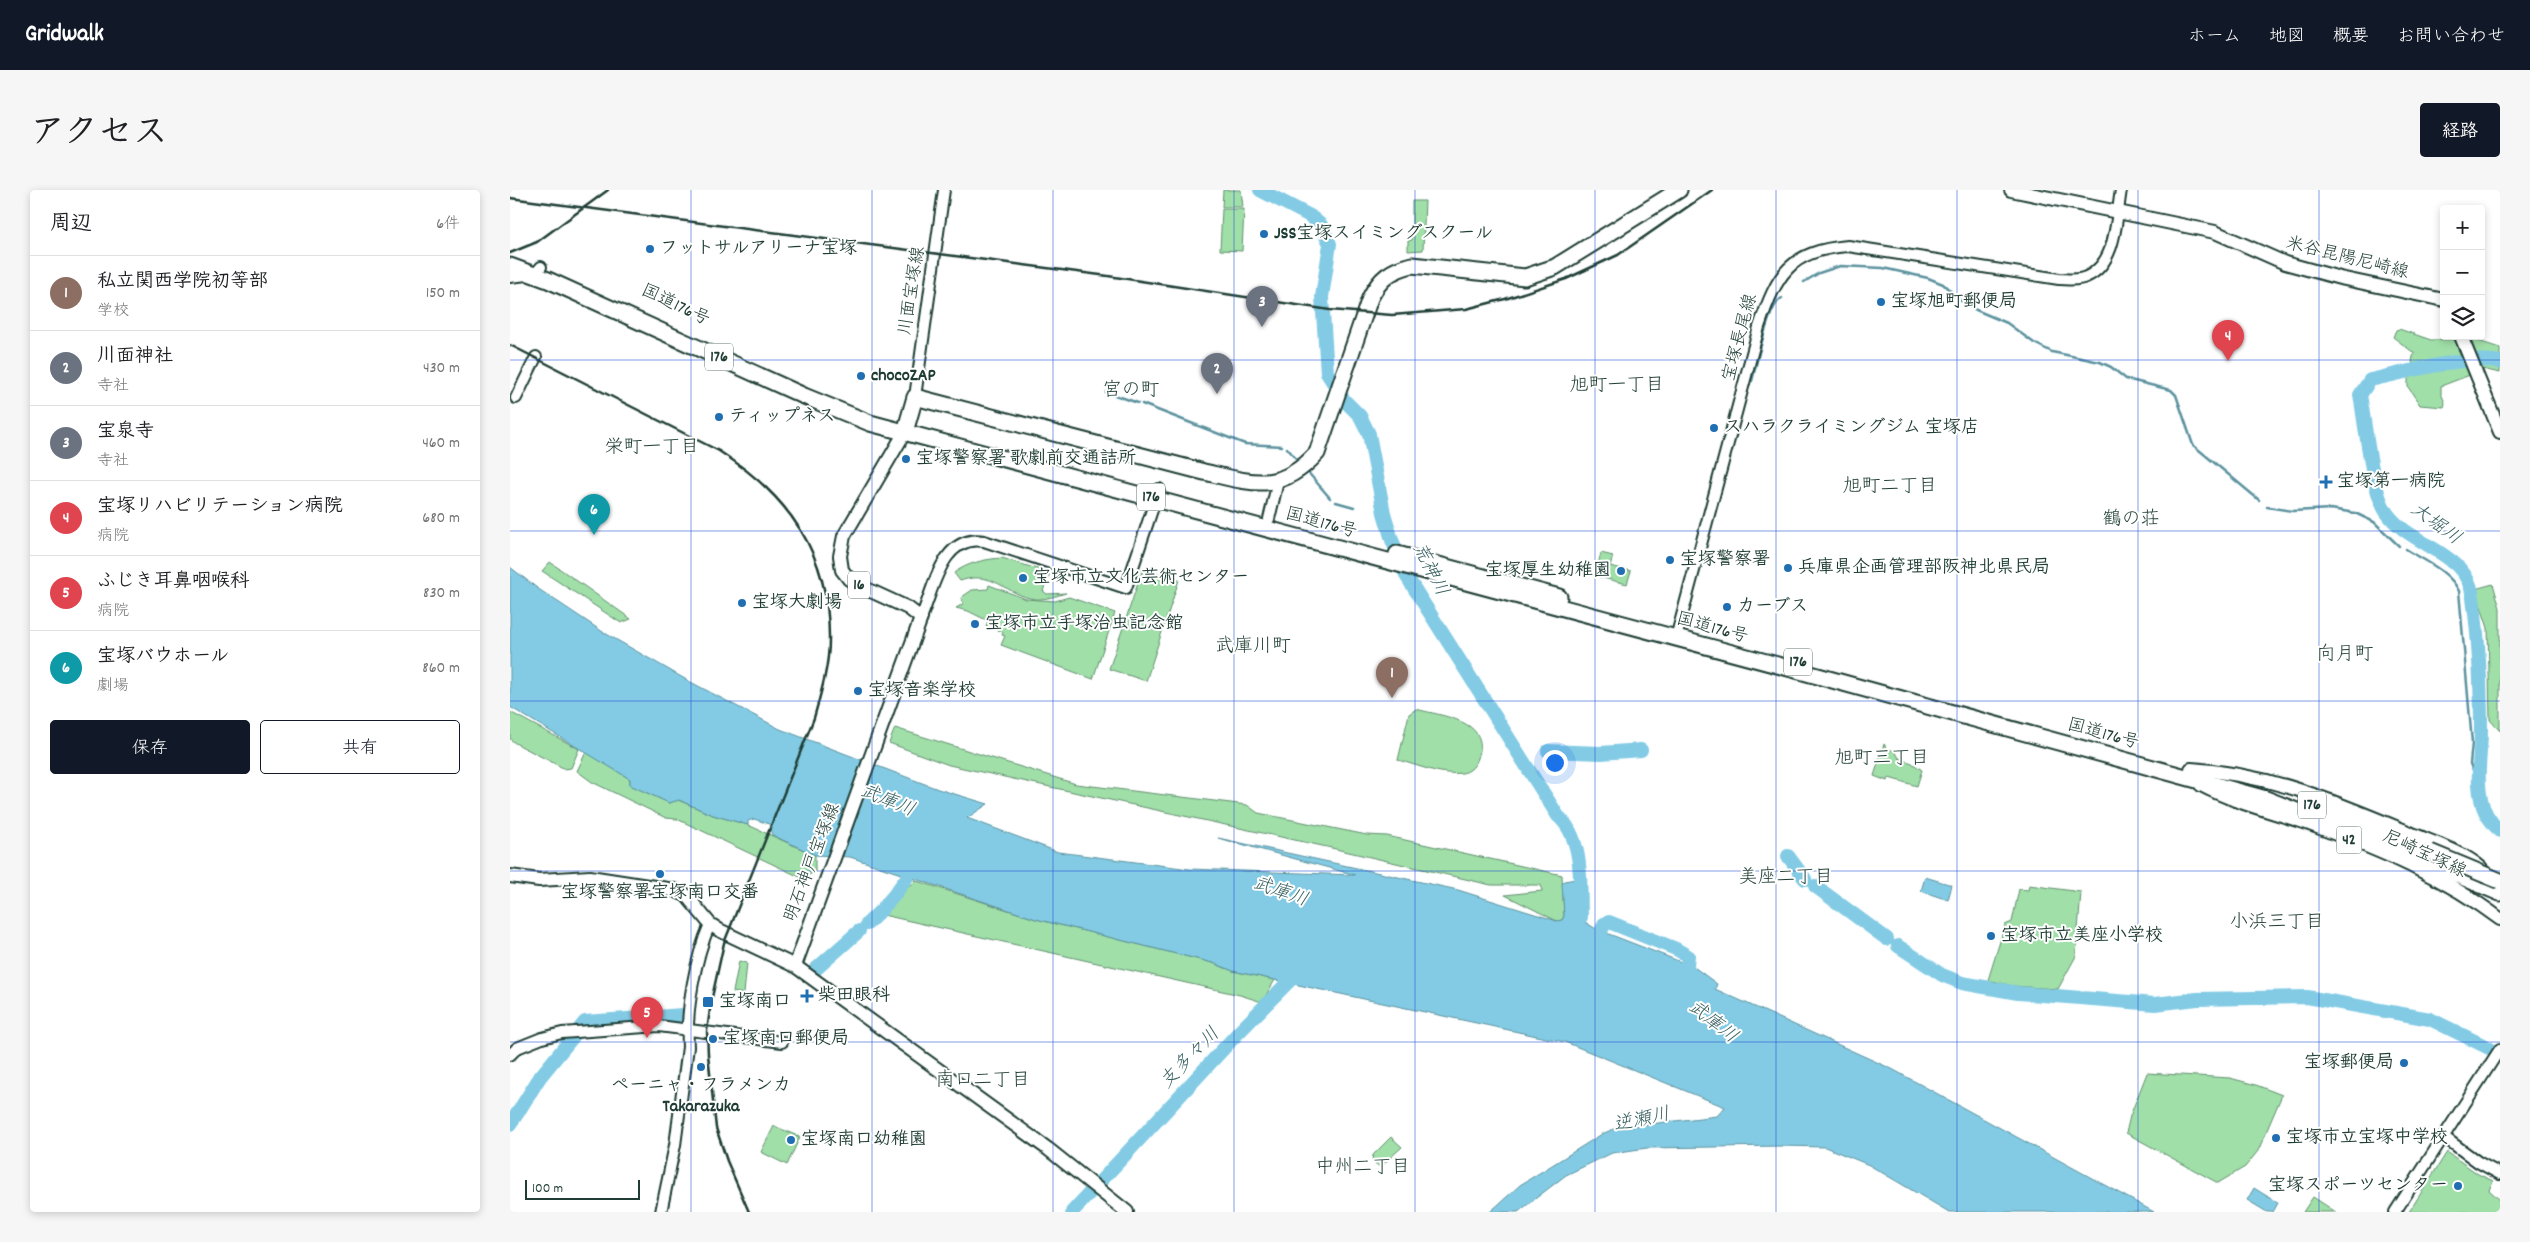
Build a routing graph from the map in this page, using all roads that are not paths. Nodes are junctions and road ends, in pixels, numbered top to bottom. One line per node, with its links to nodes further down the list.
1 (944, 190): 11 (street, 川面宝塚線)
2 (1680, 190): 15 (highway, 国道176号 / 176)
3 (2011, 190): 5 (main road, 米谷昆陽尼崎線)
4 (2121, 190): 5 (street, 宝塚長尾線)
5 (2117, 212): 8 (main road, 米谷昆陽尼崎線); 20 (street, 宝塚長尾線)
6 (511, 267): 7 (highway, 国道176号 / 176); 7 (street)
7 (538, 271): 13 (highway, 国道176号 / 176)
8 (2440, 299)
9 (2463, 341): 14 (main road)
10 (536, 357): 12 (street)
11 (915, 397): 13 (highway); 15 (highway, 国道176号 / 176)
12 (516, 398)
13 (906, 427): 16 (highway, 国道176号 / 176); 19 (main road, 16)
14 (2500, 432)
15 (1278, 481): 17 (street)
16 (1157, 494): 17 (highway, 国道176号 / 176); 18 (highway, 国道176号 / 176); 19 (street)
17 (1269, 519): 18 (highway, 国道176号 / 176)
18 (1400, 559): 20 (highway, 国道176号 / 176)
19 (921, 618): 31 (main road, 明石神戸宝塚線)
20 (1677, 634): 21 (highway, 国道176号 / 176)
21 (2190, 774): 22 (highway, 国道176号 / 176); 23 (main road, 尼崎宝塚線 / 42); 29 (main road, 尼崎宝塚線 / 42)
22 (2428, 857): 26 (highway, 国道176号 / 176, bridge); 28 (highway, 国道176号 / 176)
23 (2479, 866): 24 (highway); 27 (main road, 尼崎宝塚線 / 42)
24 (2500, 875)
25 (510, 876): 30 (main road)
26 (2500, 881)
27 (2500, 887)
28 (2500, 893)
29 (2500, 920)
30 (710, 924): 31 (main road); 32 (street)
31 (795, 966): 39 (main road)
32 (688, 1031): 33 (street); 35 (street); 38 (street)
33 (782, 1042)
34 (2500, 1050): 36 (street)
35 (510, 1055)
36 (2444, 1137): 37 (street); 40 (street)
37 (2500, 1174)
38 (660, 1212)
39 (1127, 1212)
40 (2395, 1212)

